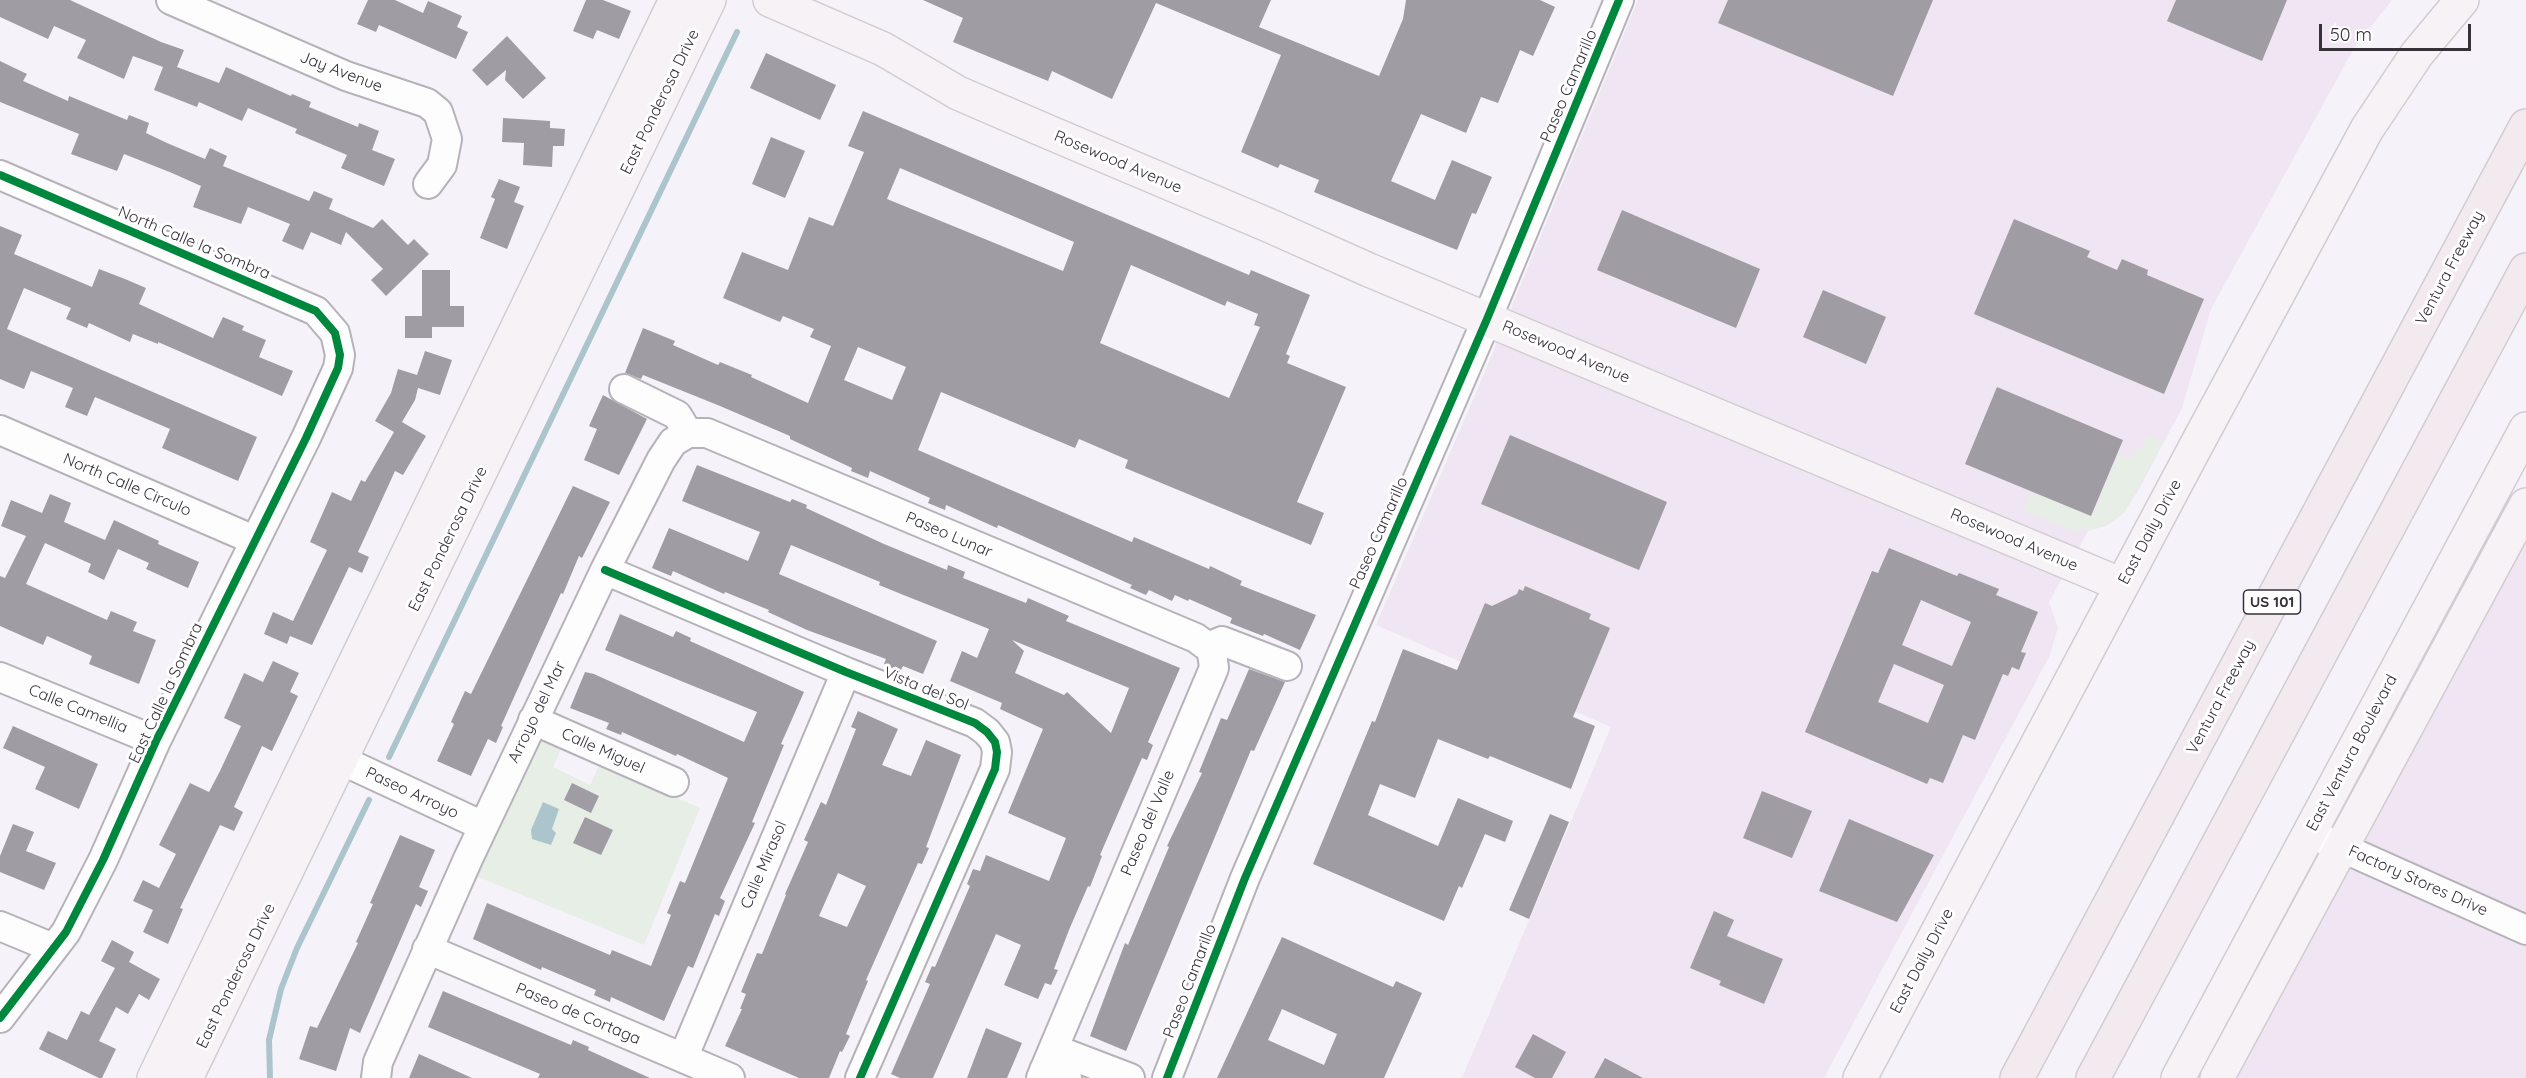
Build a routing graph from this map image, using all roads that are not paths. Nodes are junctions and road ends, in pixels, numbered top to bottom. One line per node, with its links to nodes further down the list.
1 (171, 0): 11 (street, Jay Avenue)
2 (676, 0): 28 (main road, East Ponderosa Drive)
3 (709, 0): 30 (main road, East Ponderosa Drive)
4 (770, 0): 8 (main road, Rosewood Avenue)
5 (822, 0): 8 (main road, Rosewood Avenue)
6 (1619, 0): 13 (street, Paseo Camarillo)
7 (2462, 0): 22 (main road, East Daily Drive)
8 (884, 49): 13 (main road, Rosewood Avenue)
9 (2526, 126): 50 (highway, Ventura Freeway / US 101)
10 (0, 175): 14 (street, North Calle la Sombra)
11 (428, 184)
12 (2526, 270): 51 (highway)
13 (1486, 319): 22 (main road, Rosewood Avenue); 48 (street, Paseo Camarillo)
14 (338, 368): 20 (street, East Calle la Sombra)
15 (624, 389): 18 (street)
16 (2526, 429): 33 (main road, East Ventura Boulevard)
17 (0, 430): 20 (street, North Calle Circulo)
18 (688, 433): 21 (street, Arroyo del Mar); 23 (street, Paseo Lunar)
19 (2526, 504): 34 (main road, East Ventura Boulevard)
20 (254, 540): 29 (street, East Calle la Sombra)
21 (605, 570): 25 (street, Vista del Sol); 27 (street, Arroyo del Mar)
22 (2122, 585): 49 (main road, East Daily Drive)
23 (1208, 647): 24 (street); 41 (street, Paseo del Valle)
24 (1287, 666)
25 (846, 672): 40 (street, Calle Mirasol); 46 (street, Vista del Sol)
26 (0, 677): 29 (street, Calle Camellia)
27 (533, 720): 31 (street, Calle Miguel); 32 (street, Arroyo del Mar)
28 (320, 736): 30 (street); 42 (main road, East Ponderosa Drive)
29 (156, 741): 37 (street, East Calle la Sombra)
30 (341, 760): 32 (street, Paseo Arroyo); 43 (main road, East Ponderosa Drive)
31 (674, 782)
32 (483, 826): 38 (street, Arroyo del Mar)
33 (2309, 833): 34 (street, Factory Stores Drive); 52 (main road, East Ventura Boulevard)
34 (2340, 846): 36 (street, Factory Stores Drive); 53 (main road, East Ventura Boulevard)
35 (0, 926): 37 (street)
36 (2526, 930)
37 (53, 948): 39 (street, East Calle la Sombra)
38 (427, 949): 40 (street, Paseo de Cortaga); 44 (street, Arroyo del Mar)
39 (0, 1018)
40 (683, 1058): 45 (street, Paseo de Cortaga)
41 (1051, 1069): 47 (street)
42 (154, 1078)
43 (186, 1078)
44 (376, 1078)
45 (729, 1078)
46 (860, 1078)
47 (1130, 1078)
48 (1167, 1078)
49 (1860, 1078)
50 (2017, 1078)
51 (2093, 1078)
52 (2178, 1078)
53 (2217, 1078)

